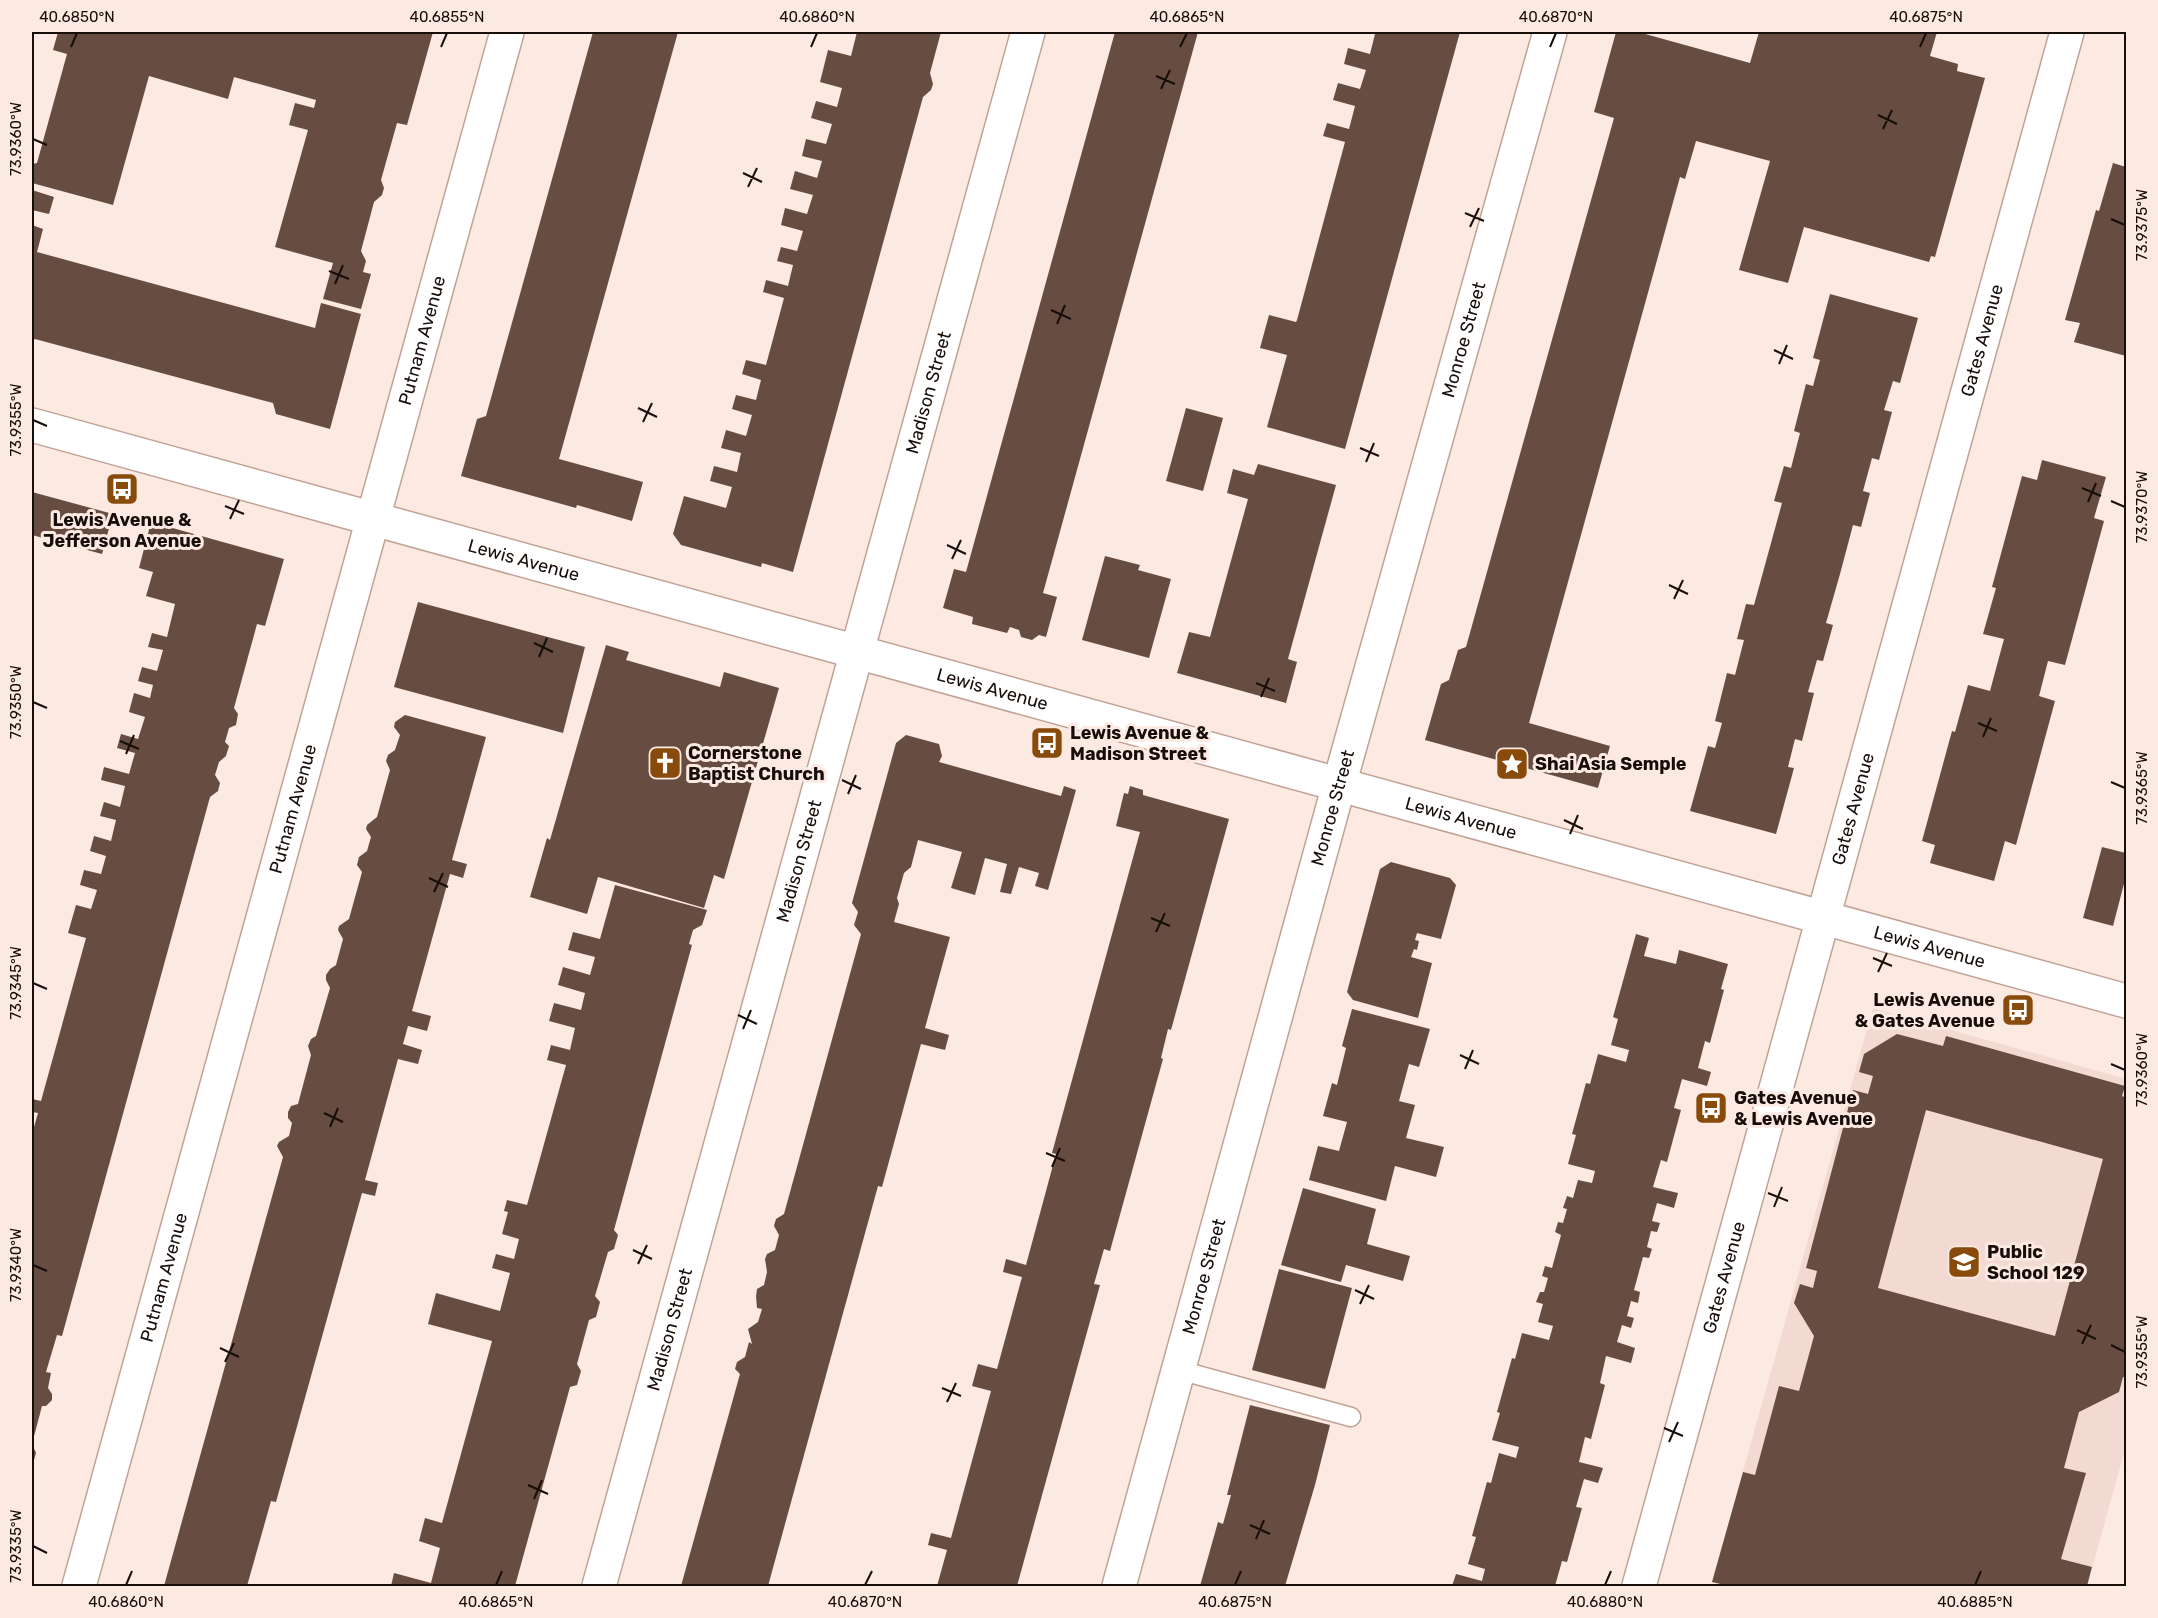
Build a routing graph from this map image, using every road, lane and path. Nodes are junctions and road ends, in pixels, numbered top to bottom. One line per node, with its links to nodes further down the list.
1 (507, 32): 6 (street, Putnam Avenue)
2 (1028, 32): 7 (street, Madison Street)
3 (1550, 32): 8 (street, Monroe Street)
4 (2067, 32): 9 (street, Gates Avenue)
5 (32, 426): 6 (street, Lewis Avenue)
6 (373, 519): 7 (street, Lewis Avenue); 13 (street, Putnam Avenue)
7 (857, 653): 8 (street, Lewis Avenue); 14 (street, Madison Street)
8 (1339, 785): 9 (street, Lewis Avenue); 11 (street, Monroe Street)
9 (1822, 918): 10 (street, Lewis Avenue); 16 (street, Gates Avenue)
10 (2127, 1001)
11 (1179, 1370): 12 (lane); 15 (street, Monroe Street)
12 (1352, 1417)
13 (79, 1587)
14 (599, 1587)
15 (1119, 1587)
16 (1639, 1587)

